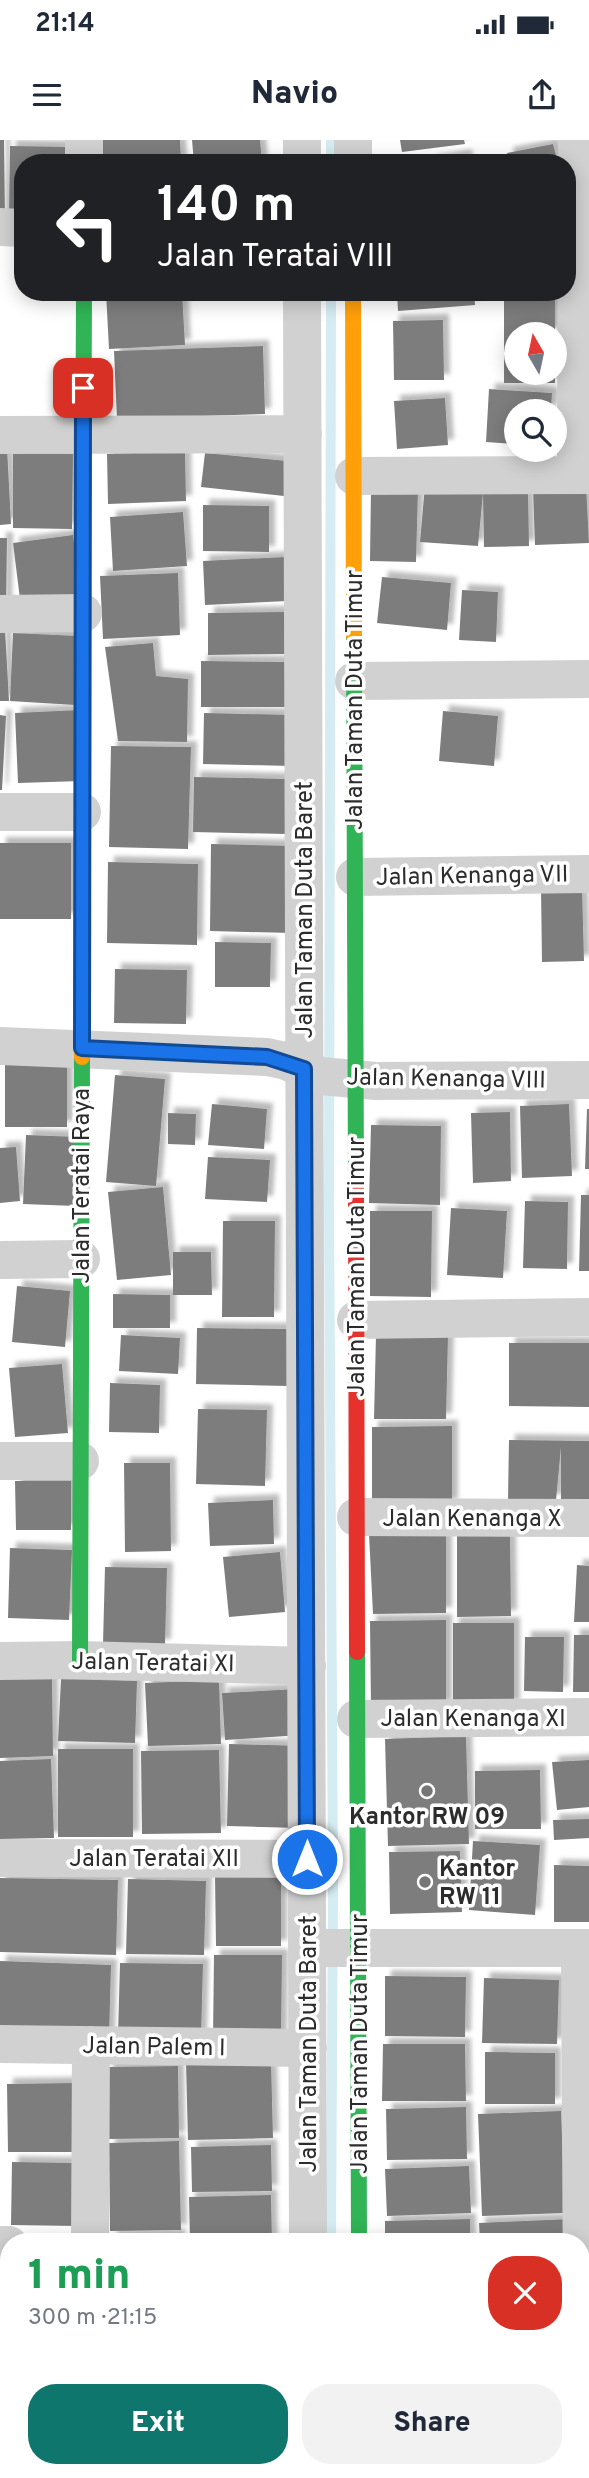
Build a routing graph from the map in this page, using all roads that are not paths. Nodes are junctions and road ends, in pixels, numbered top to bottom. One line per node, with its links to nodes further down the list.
1 (577, 140): 2 (street)
2 (583, 261): 9 (street)
3 (83, 301): 8 (street, Jalan Teratai Raya)
4 (303, 301): 6 (street, Jalan Taman Duta Baret)
5 (353, 301): 10 (street, Jalan Taman Duta Timur)
6 (303, 434): 8 (street); 21 (street, Jalan Taman Duta Baret)
7 (0, 435): 8 (street)
8 (83, 436): 11 (street, Jalan Teratai Raya)
9 (583, 475): 10 (street)
10 (354, 477): 14 (street, Jalan Taman Duta Timur)
11 (83, 613): 12 (street); 16 (street, Jalan Teratai Raya)
12 (0, 614)
13 (589, 679): 14 (street)
14 (354, 681): 18 (street, Jalan Taman Duta Timur)
15 (0, 812): 16 (street)
16 (82, 812): 20 (street, Jalan Teratai Raya)
17 (589, 874): 18 (street, Jalan Kenanga VII)
18 (355, 877): 21 (street, Jalan Taman Duta Timur)
19 (0, 1046): 20 (street, Jalan Kenanga VIII)
20 (82, 1048): 21 (street, Jalan Kenanga VIII); 23 (street, Jalan Teratai Raya)
21 (332, 1075): 22 (street, Jalan Kenanga VIII); 26 (street, Jalan Taman Duta Timur); 33 (street, Jalan Taman Duta Baret)
22 (589, 1080)
23 (81, 1259): 24 (street); 28 (street, Jalan Teratai Raya)
24 (0, 1260)
25 (589, 1317): 26 (street)
26 (356, 1320): 29 (street, Jalan Taman Duta Timur)
27 (0, 1461): 28 (street)
28 (80, 1461): 31 (street, Jalan Teratai Raya)
29 (356, 1517): 30 (street, Jalan Kenanga X); 35 (street, Jalan Taman Duta Timur)
30 (589, 1518)
31 (80, 1660): 32 (street, Jalan Teratai XI); 33 (street, Jalan Teratai XI)
32 (0, 1661)
33 (307, 1666): 37 (street, Jalan Taman Duta Baret)
34 (589, 1717): 35 (street, Jalan Kenanga XI)
35 (356, 1719): 38 (street, Jalan Taman Duta Timur)
36 (0, 1858): 37 (street, Jalan Teratai XII)
37 (307, 1859): 38 (street, Jalan Taman Duta Baret)
38 (336, 1948): 39 (street); 42 (street, Jalan Taman Duta Baret); 46 (street, Jalan Taman Duta Timur)
39 (584, 1948): 43 (street)
40 (0, 2044): 41 (street, Jalan Palem I)
41 (92, 2045): 42 (street, Jalan Palem I); 44 (street)
42 (308, 2048): 45 (street, Jalan Taman Duta Baret)
43 (585, 2189): 47 (street)
44 (90, 2233)
45 (308, 2233)
46 (358, 2233)
47 (585, 2233)

